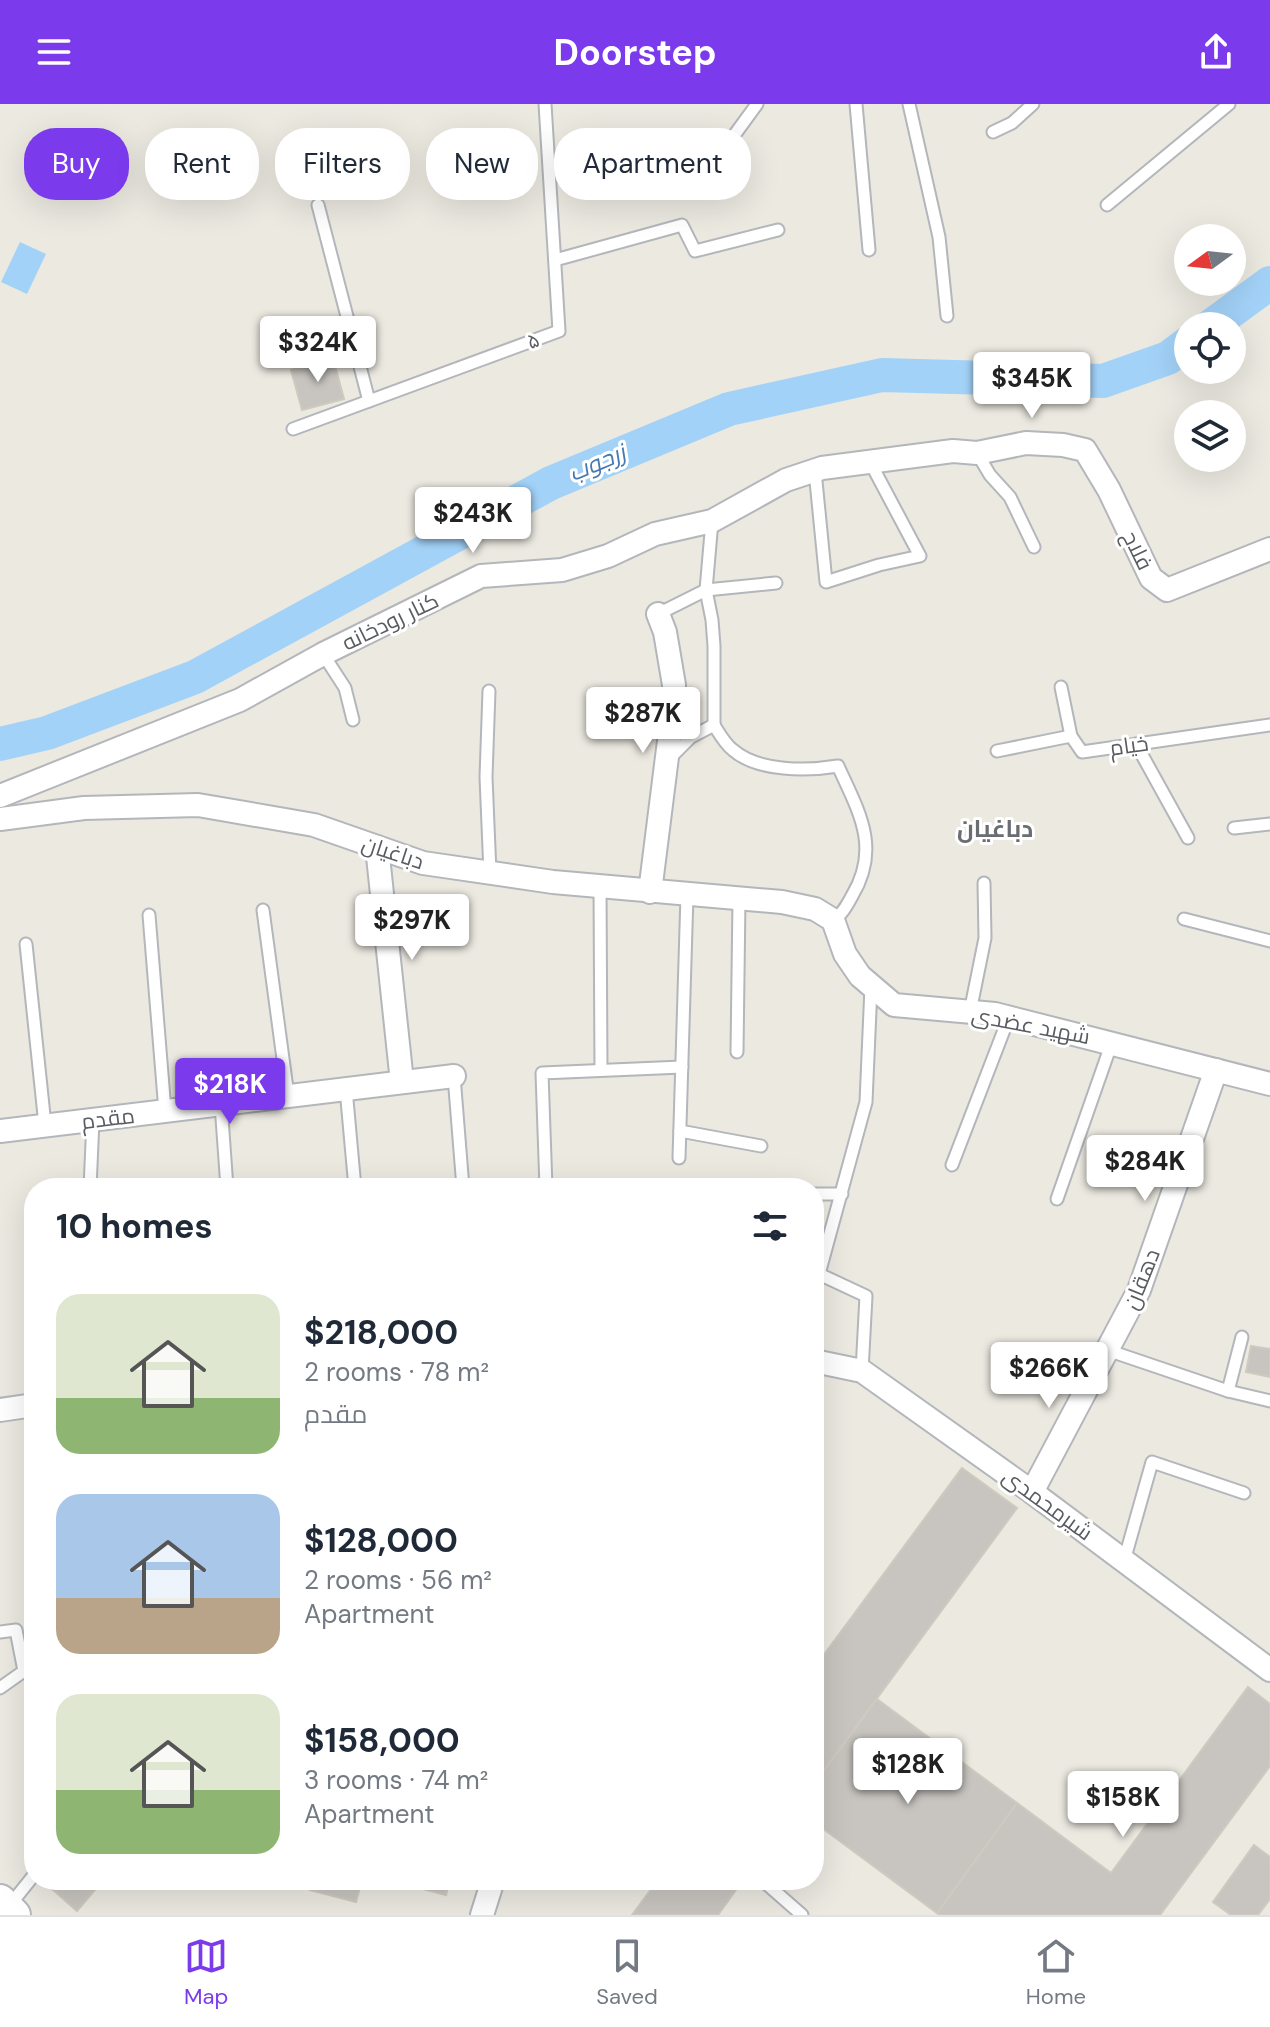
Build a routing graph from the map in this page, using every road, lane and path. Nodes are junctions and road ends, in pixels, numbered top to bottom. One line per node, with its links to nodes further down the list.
1 (545, 104): 13 (lane, ۵)
2 (757, 104): 7 (lane)
3 (856, 104): 12 (lane)
4 (909, 104): 14 (lane)
5 (1033, 104): 8 (lane)
6 (1229, 104): 10 (lane)
7 (739, 128)
8 (993, 132)
9 (318, 205): 15 (lane)
10 (1107, 205)
11 (778, 230): 13 (lane)
12 (869, 250)
13 (555, 260): 15 (lane, ۵)
14 (947, 316)
15 (369, 401): 16 (lane, ۵)
16 (293, 429)
17 (1085, 450): 18 (street, کنار رودخانه); 23 (street, فلاح)
18 (977, 453): 19 (street, کنار رودخانه); 22 (lane)
19 (869, 461): 20 (street, کنار رودخانه); 20 (lane)
20 (815, 471): 21 (street, کنار رودخانه)
21 (712, 521): 25 (lane); 27 (street, کنار رودخانه)
22 (1034, 547)
23 (1270, 549)
24 (776, 583): 25 (lane)
25 (706, 590): 26 (lane); 31 (lane)
26 (658, 614): 36 (street)
27 (323, 654): 30 (lane); 37 (street, کنار رودخانه)
28 (1061, 687): 33 (lane)
29 (489, 691): 43 (lane)
30 (353, 720)
31 (714, 725): 36 (lane); 52 (lane)
32 (1270, 725): 34 (lane, خیام)
33 (1071, 736): 34 (lane, خیام); 35 (lane)
34 (1136, 744): 41 (lane)
35 (997, 751)
36 (665, 764): 46 (street)
37 (0, 796)
38 (0, 819): 42 (street, دباغیان)
39 (1270, 824): 40 (lane)
40 (1234, 828)
41 (1188, 838)
42 (377, 847): 43 (street, دباغیان); 64 (street)
43 (490, 873): 45 (street, دباغیان)
44 (984, 883): 56 (lane)
45 (600, 887): 46 (street, دباغیان); 61 (lane)
46 (650, 892): 47 (street, دباغیان)
47 (687, 895): 48 (street, دباغیان); 60 (lane)
48 (739, 899): 52 (street, دباغیان); 59 (lane)
49 (263, 910): 67 (lane)
50 (149, 915): 69 (lane)
51 (1184, 919): 53 (lane)
52 (833, 920): 55 (street, شهید عضدی)
53 (1270, 941)
54 (26, 944): 71 (lane)
55 (871, 986): 56 (street, شهید عضدی); 83 (lane)
56 (970, 1012): 57 (street, شهید عضدی)
57 (1009, 1017): 58 (street, شهید عضدی); 76 (lane)
58 (1112, 1042): 62 (street, شهید عضدی); 84 (lane)
59 (737, 1052)
60 (682, 1067): 61 (lane); 73 (lane)
61 (601, 1069): 81 (lane)
62 (1216, 1070): 65 (street, شهید عضدی); 88 (street, دهقان)
63 (454, 1076): 64 (street, مقدم); 80 (lane)
64 (402, 1082): 66 (street, مقدم)
65 (1270, 1084)
66 (346, 1089): 67 (street, مقدم); 79 (lane)
67 (288, 1096): 68 (street, مقدم)
68 (221, 1104): 69 (street, مقدم); 78 (lane)
69 (165, 1111): 70 (street, مقدم)
70 (93, 1120): 71 (street, مقدم); 77 (lane)
71 (45, 1125): 72 (street, مقدم)
72 (0, 1131)
73 (680, 1131): 74 (lane); 75 (lane)
74 (761, 1146)
75 (679, 1158)
76 (952, 1165)
77 (90, 1178)
78 (226, 1178)
79 (354, 1178)
80 (462, 1178)
81 (546, 1178)
82 (824, 1194): 83 (lane)
83 (842, 1194): 85 (lane)
84 (1057, 1199)
85 (824, 1257)
86 (824, 1276): 90 (lane)
87 (1242, 1337): 91 (lane)
88 (1107, 1350): 91 (lane); 95 (street, دهقان)
89 (824, 1363): 90 (street, شیرمحمدی)
90 (862, 1371): 95 (street, شیرمحمدی)
91 (1228, 1391): 92 (lane)
92 (1270, 1401)
93 (24, 1406): 94 (street)
94 (0, 1410)
95 (1032, 1492): 97 (street, شیرمحمدی)
96 (1244, 1493): 97 (lane)
97 (1124, 1561): 99 (street, شیرمحمدی)
98 (0, 1632): 100 (lane)
99 (1270, 1670)
100 (0, 1688)
101 (24, 1887): 104 (lane)
102 (490, 1890): 105 (street)
103 (773, 1890): 106 (lane)
104 (7, 1908)
105 (482, 1915)
106 (802, 1915)

